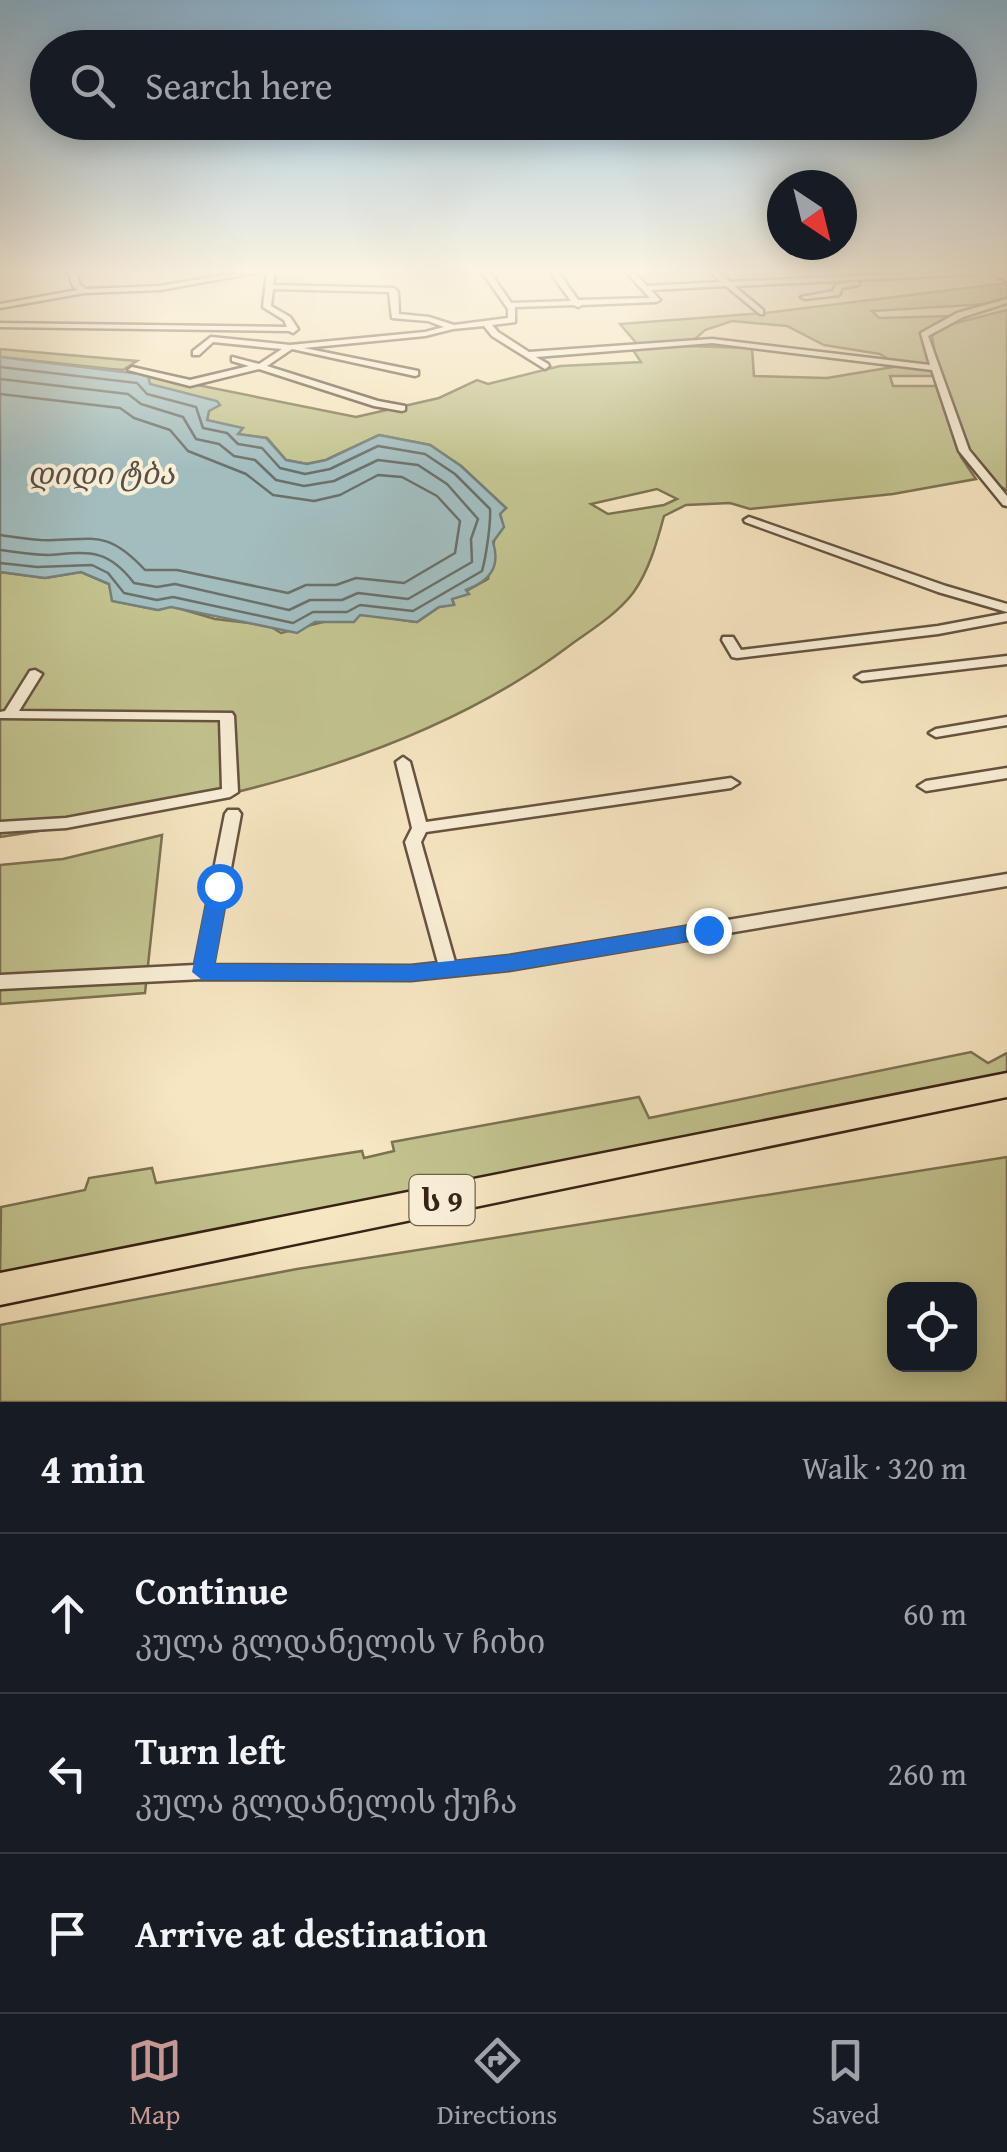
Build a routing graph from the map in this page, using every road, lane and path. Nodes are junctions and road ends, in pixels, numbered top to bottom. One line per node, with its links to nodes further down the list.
1 (292, 337): 6 (street)
2 (389, 337): 6 (street)
3 (505, 337): 8 (street)
4 (925, 337): 12 (street)
5 (256, 344): 6 (street); 7 (street); 9 (street)
6 (290, 347): 10 (street); 15 (street)
7 (196, 353)
8 (526, 354): 11 (street); 12 (street)
9 (234, 359): 10 (street); 13 (street)
10 (262, 366): 14 (street); 16 (street)
11 (545, 366)
12 (934, 368): 17 (street)
13 (220, 369)
14 (132, 370)
15 (415, 373)
16 (402, 408)
17 (1007, 503)
18 (749, 520): 19 (street)
19 (964, 594): 20 (street); 21 (street)
20 (1007, 598)
21 (1007, 608)
22 (1007, 617): 23 (street)
23 (728, 640)
24 (1007, 660): 26 (street)
25 (34, 674): 27 (street)
26 (862, 678)
27 (5, 715): 35 (street)
28 (1007, 721): 29 (street)
29 (936, 733)
30 (404, 762): 36 (street)
31 (1007, 773): 33 (street)
32 (731, 783): 36 (street)
33 (926, 786)
34 (232, 814): 39 (street)
35 (0, 828)
36 (420, 828): 38 (street)
37 (1007, 880): 38 (street)
38 (448, 970): 39 (street)
39 (202, 972): 40 (street)
40 (0, 982)
41 (1007, 1085): 42 (highway, ს 9)
42 (0, 1289)

